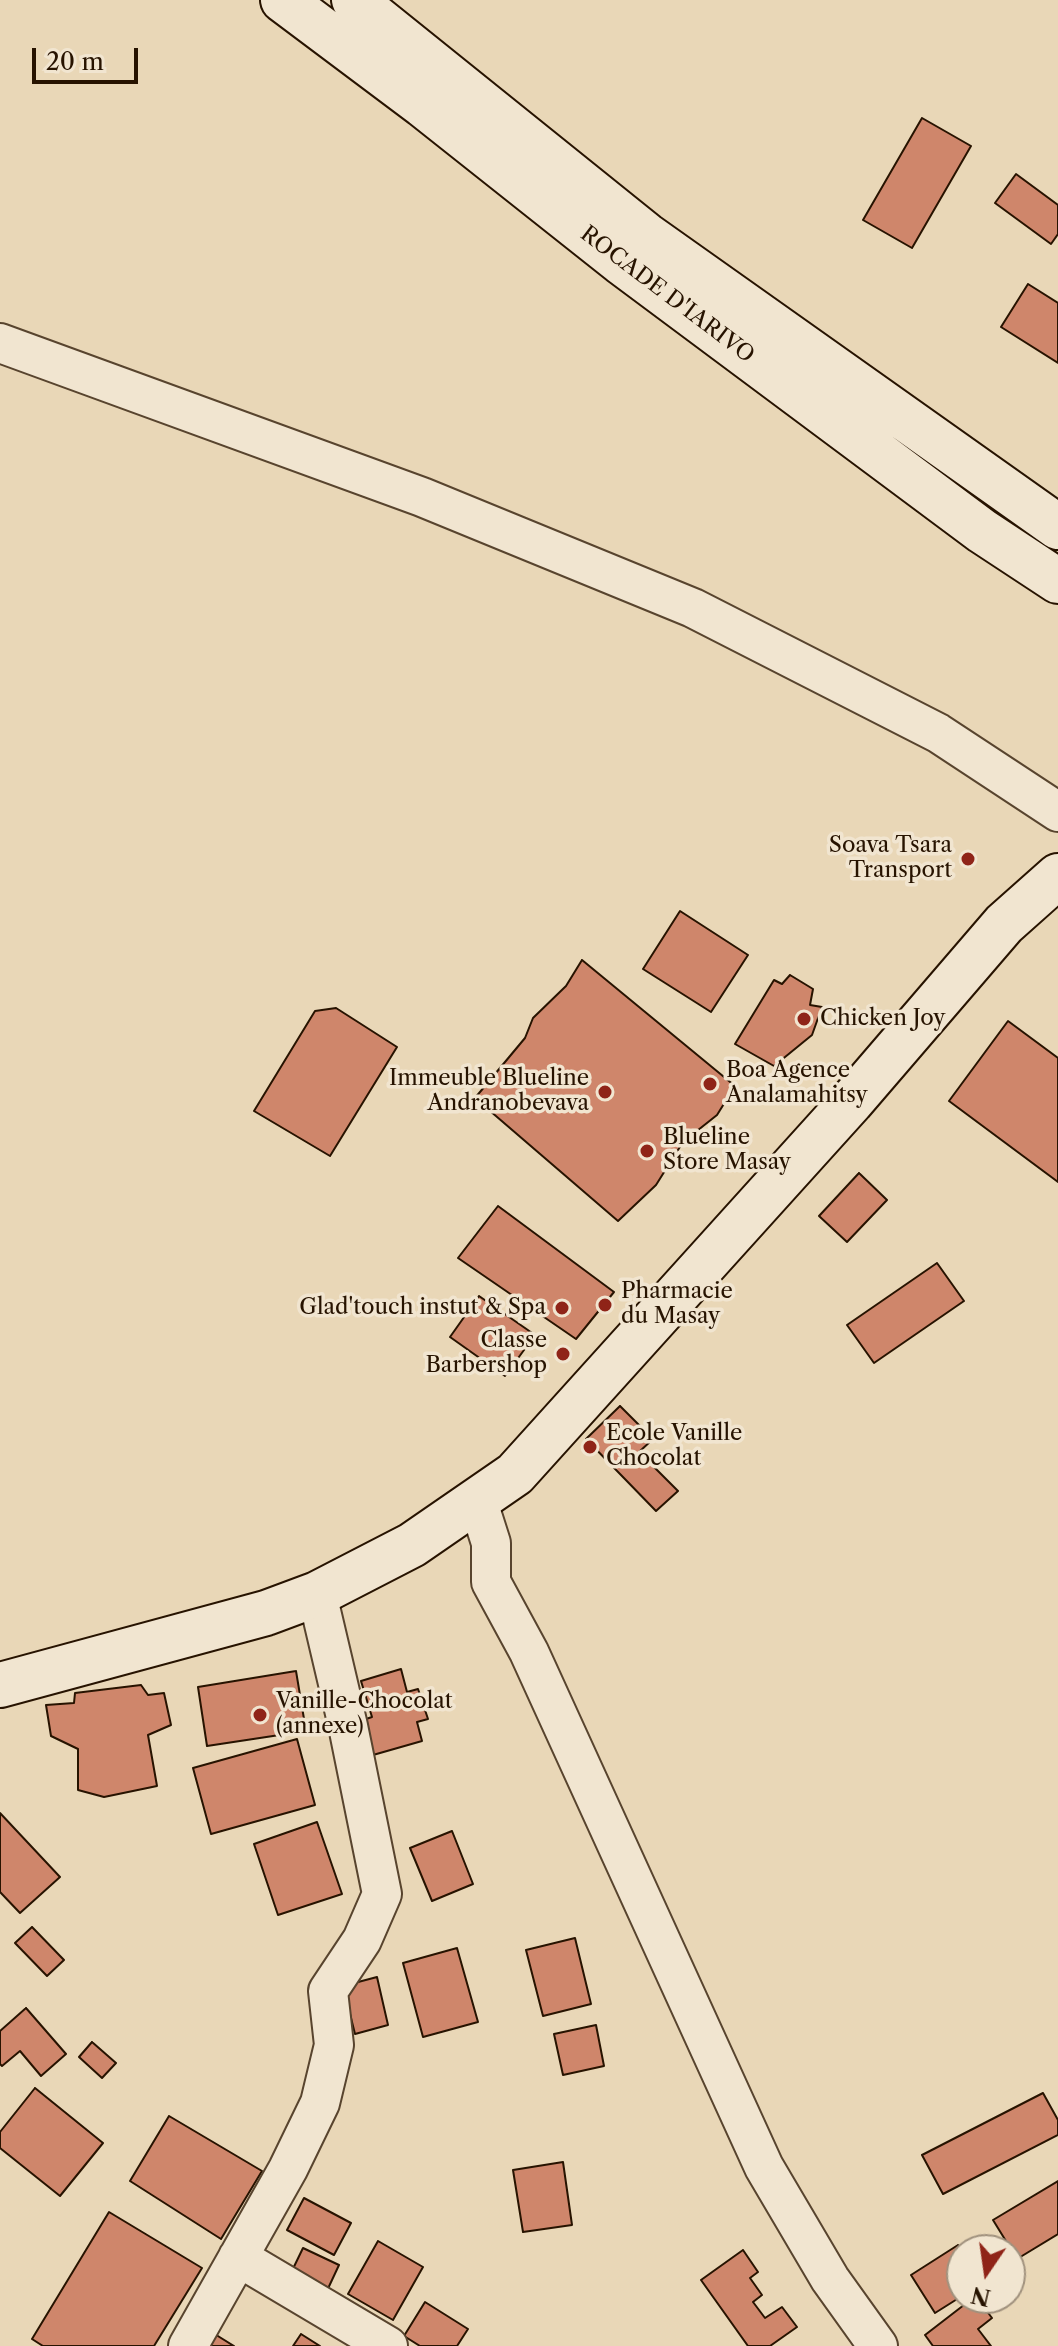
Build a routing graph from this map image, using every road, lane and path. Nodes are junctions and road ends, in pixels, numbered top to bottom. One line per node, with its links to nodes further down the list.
1 (283, 0): 5 (main road, ROCADE D'IARIVO)
2 (354, 0): 4 (main road, ROCADE D'IARIVO)
3 (0, 343): 6 (street)
4 (1058, 527)
5 (1058, 581)
6 (1058, 812)
7 (1058, 876): 8 (main road)
8 (477, 1499): 9 (main road); 14 (street)
9 (317, 1594): 10 (main road); 11 (street)
10 (0, 1685)
11 (238, 2257): 12 (street); 13 (street)
12 (188, 2346)
13 (388, 2346)
14 (878, 2346)

